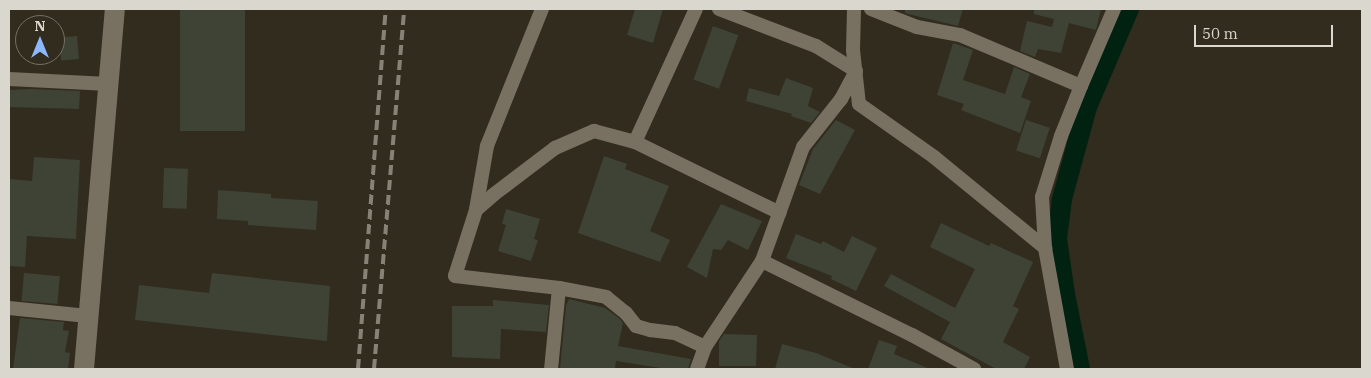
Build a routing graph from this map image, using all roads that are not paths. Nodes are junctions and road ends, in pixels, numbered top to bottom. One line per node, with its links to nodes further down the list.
1 (115, 9): 10 (main road)
2 (542, 9): 13 (street)
3 (696, 9): 12 (street)
4 (719, 9): 8 (street)
5 (854, 9): 8 (street)
6 (871, 9): 11 (street)
7 (1114, 9): 11 (street)
8 (856, 71): 14 (street); 15 (street)
9 (9, 79): 10 (street)
10 (109, 84): 19 (main road)
11 (1081, 86): 15 (street)
12 (635, 142): 13 (street); 14 (street)
13 (476, 210): 17 (street)
14 (780, 213): 16 (street)
15 (1045, 248): 25 (street)
16 (762, 261): 20 (street); 24 (street)
17 (559, 288): 20 (street); 22 (street)
18 (9, 308): 19 (street)
19 (88, 316): 21 (main road)
20 (705, 347): 23 (street)
21 (84, 369)
22 (551, 369)
23 (697, 369)
24 (974, 369)
25 (1067, 369)

